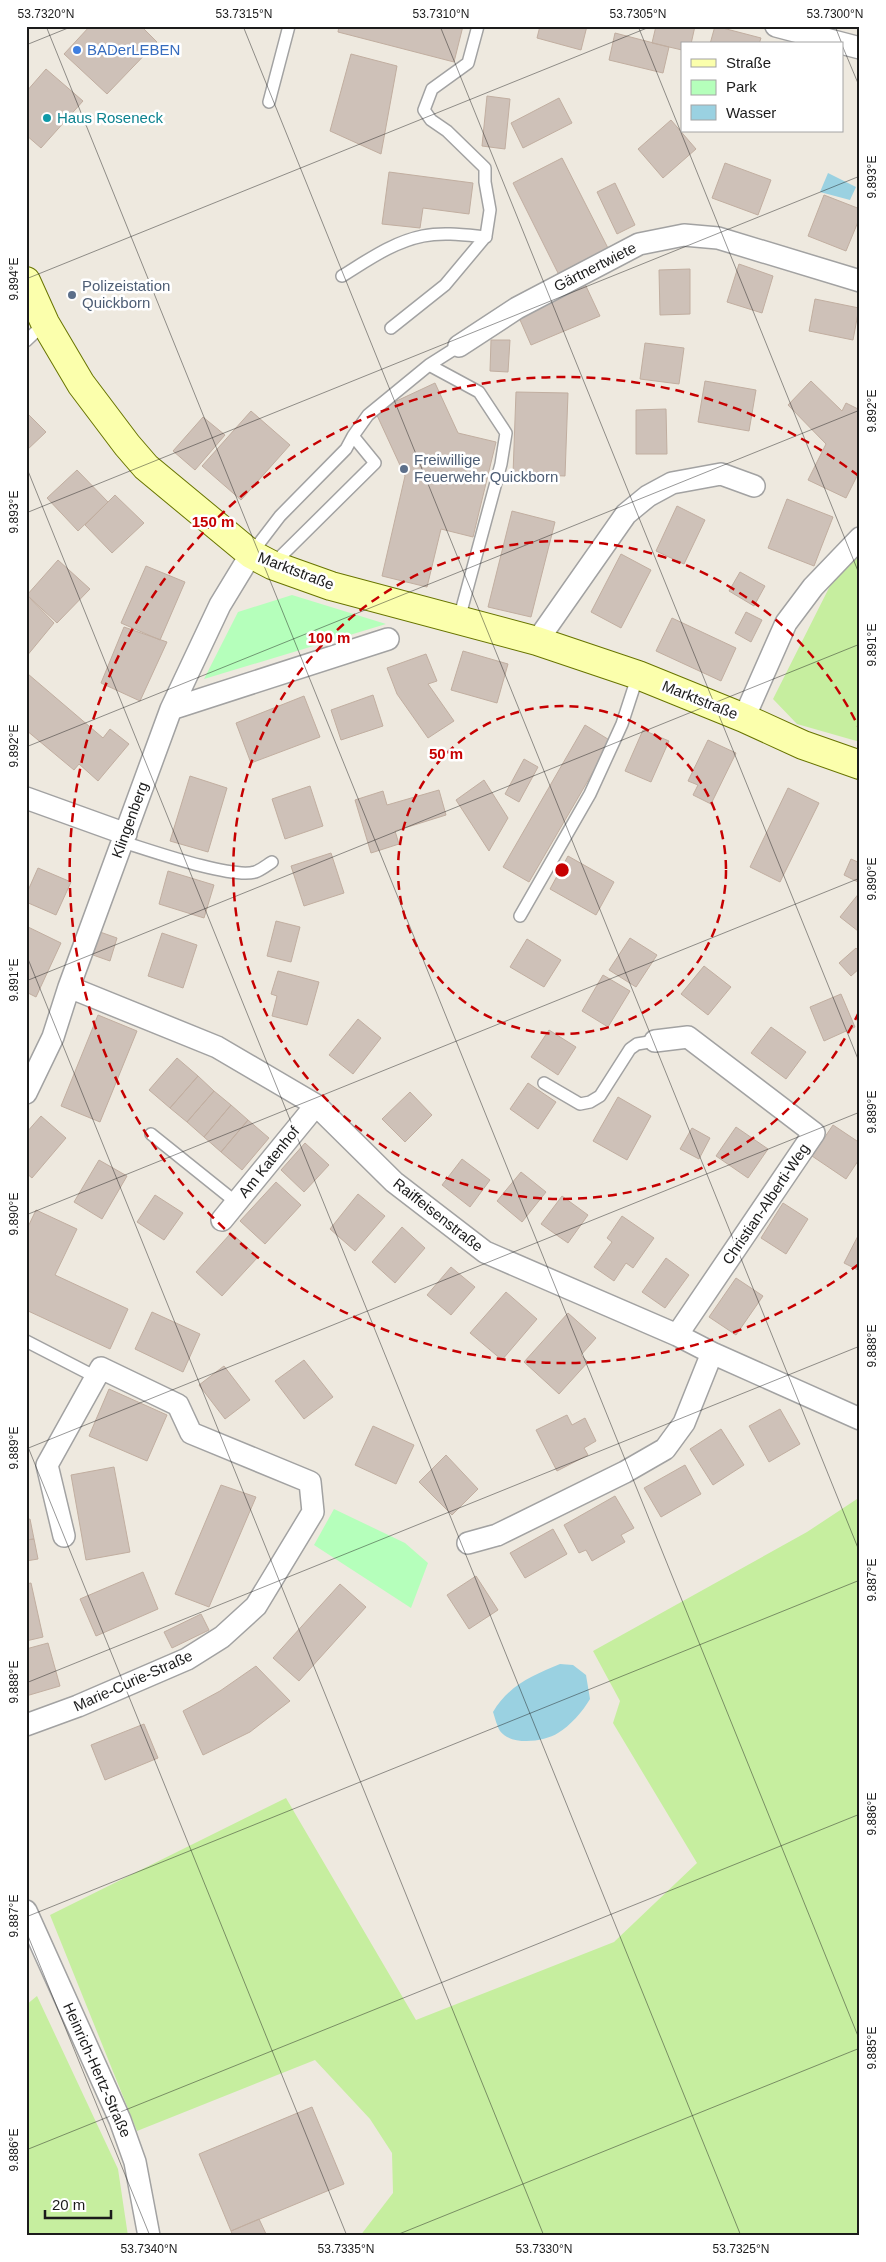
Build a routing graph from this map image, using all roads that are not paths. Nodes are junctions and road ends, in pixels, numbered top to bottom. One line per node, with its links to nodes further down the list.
1 (289, 26): 8 (lane)
2 (478, 26): 9 (lane)
3 (776, 26): 4 (street)
4 (813, 31): 5 (street)
5 (843, 42)
6 (844, 42): 7 (street)
7 (860, 48)
8 (269, 102)
9 (486, 236): 10 (lane); 14 (lane)
10 (342, 276)
11 (26, 281): 13 (main road, Marktstraße)
12 (860, 281): 15 (street, Gärtnertwiete)
13 (35, 320): 20 (main road, Marktstraße)
14 (391, 328)
15 (459, 346): 16 (lane)
16 (429, 365): 17 (lane); 21 (lane)
17 (353, 436): 20 (lane); 20 (lane)
18 (754, 486): 23 (street)
19 (860, 538): 26 (street)
20 (261, 559): 21 (main road, Marktstraße); 25 (street, Klingenberg)
21 (459, 619): 23 (main road, Marktstraße)
22 (388, 639): 25 (street)
23 (537, 641): 24 (main road, Marktstraße)
24 (638, 676): 26 (main road, Marktstraße); 31 (lane)
25 (171, 709): 29 (street, Klingenberg)
26 (744, 718): 27 (main road, Marktstraße)
27 (860, 765)
28 (26, 798): 29 (street)
29 (124, 838): 30 (lane); 32 (street, Klingenberg)
30 (272, 862)
31 (520, 916)
32 (69, 987): 35 (street, Klingenberg); 36 (street, Raiffeisenstraße)
33 (655, 1041): 34 (lane); 40 (street, Christian-Alberti-Weg)
34 (544, 1083)
35 (26, 1093)
36 (316, 1104): 38 (street, Am Katenhof); 40 (street, Raiffeisenstraße)
37 (151, 1134): 38 (lane)
38 (237, 1202): 39 (street, Am Katenhof)
39 (222, 1220)
40 (678, 1335): 42 (street, Raiffeisenstraße)
41 (26, 1341): 43 (lane)
42 (712, 1353): 44 (street, Raiffeisenstraße); 46 (street)
43 (90, 1374)
44 (860, 1419)
45 (64, 1536): 47 (street, Marie-Curie-Straße)
46 (468, 1543)
47 (26, 1725)
48 (26, 1911): 49 (street, Heinrich-Hertz-Straße)
49 (149, 2236)

